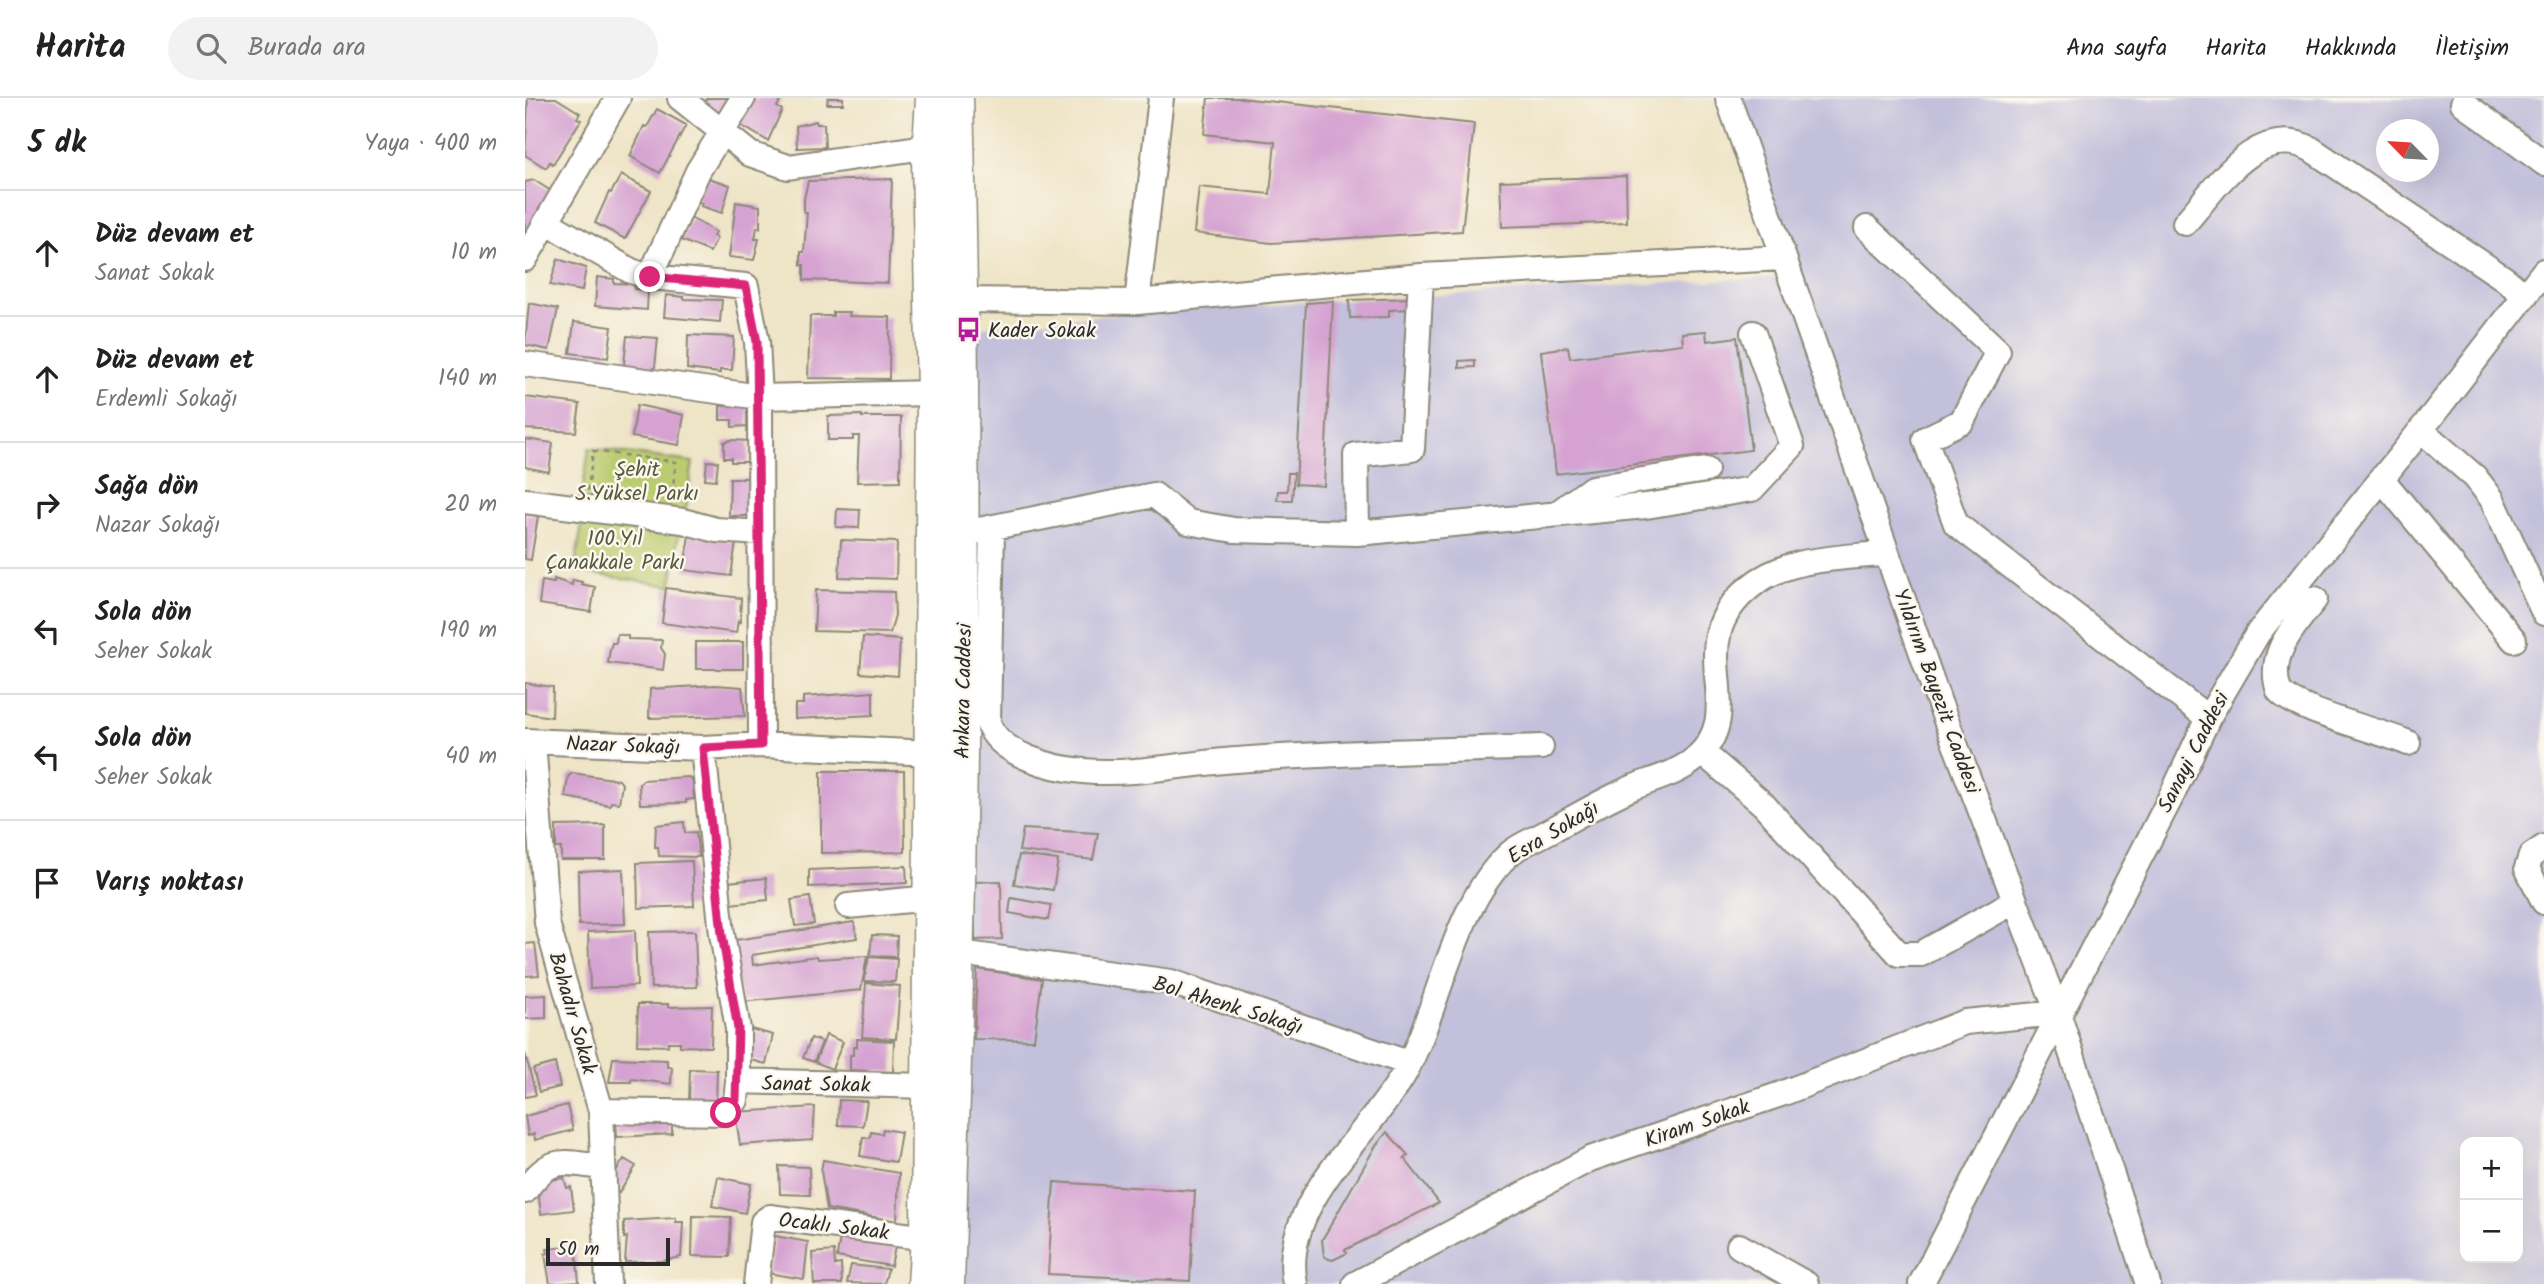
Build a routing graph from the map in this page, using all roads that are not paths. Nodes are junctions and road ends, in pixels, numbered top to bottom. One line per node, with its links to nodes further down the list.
1 (618, 98): 12 (street)
2 (680, 98): 9 (street)
3 (743, 98): 9 (street)
4 (932, 98): 25 (main road, Ankara Caddesi)
5 (957, 98): 21 (main road, Ankara Caddesi)
6 (1161, 98): 22 (street)
7 (1728, 98): 15 (street, Yıldırım Bayezit Caddesi)
8 (2463, 103): 11 (street)
9 (722, 134): 10 (street); 19 (street)
10 (911, 149)
11 (2544, 163)
12 (546, 222): 16 (street); 19 (street)
13 (2185, 223): 20 (street)
14 (1867, 228): 41 (street)
15 (1784, 258): 18 (street); 35 (street, Yıldırım Bayezit Caddesi)
16 (525, 259)
17 (2544, 271): 20 (street, Sanayi Caddesi)
18 (1421, 276): 22 (street); 34 (street)
19 (650, 277): 26 (street)
20 (2525, 296): 27 (street, Sanayi Caddesi)
21 (961, 300): 22 (street); 32 (main road, Ankara Caddesi)
22 (1137, 302)
23 (1753, 333): 31 (street)
24 (525, 364): 26 (street)
25 (933, 393): 26 (street); 48 (main road, Ankara Caddesi)
26 (759, 397): 33 (street)
27 (2421, 430): 29 (street, Sanayi Caddesi); 37 (street)
28 (1706, 470): 31 (street)
29 (2381, 478): 38 (street, Sanayi Caddesi); 39 (street)
30 (525, 501): 33 (street)
31 (1555, 515): 34 (street)
32 (978, 530): 34 (street); 45 (street); 49 (main road, Ankara Caddesi)
33 (761, 533): 44 (street)
34 (1357, 533)
35 (1887, 553): 47 (street, Esra Sokağı); 52 (street, Yıldırım Bayezit Caddesi)
36 (2315, 599): 40 (street)
37 (2544, 614)
38 (2258, 633): 40 (street); 41 (street, Sanayi Caddesi)
39 (2514, 640)
40 (2281, 648): 43 (street)
41 (2208, 718): 57 (street, Sanayi Caddesi)
42 (529, 742): 46 (street, Nazar Sokağı); 55 (street, Bahadır Sokak)
43 (2408, 743)
44 (761, 745): 46 (street, Nazar Sokağı); 48 (street, Nazar Sokağı)
45 (1541, 747)
46 (703, 748): 59 (street)
47 (1702, 752): 52 (street); 58 (street, Esra Sokağı)
48 (931, 754): 49 (street); 51 (main road, Ankara Caddesi)
49 (962, 773): 56 (main road, Ankara Caddesi)
50 (2544, 847): 53 (street)
51 (930, 898): 54 (street); 60 (main road, Ankara Caddesi)
52 (2015, 901): 57 (street, Yıldırım Bayezit Caddesi)
53 (2544, 902)
54 (848, 906)
55 (536, 924): 61 (street, Bahadır Sokak)
56 (960, 953): 58 (street, Bol Ahenk Sokağı); 69 (main road, Ankara Caddesi)
57 (2058, 1013): 71 (street, Kiram Sokak); 73 (street, Sanayi Caddesi); 74 (street, Yıldırım Bayezit Caddesi)
58 (1408, 1063): 70 (street, Esra Sokağı)
59 (738, 1081): 60 (street, Sanat Sokak); 61 (street, Sanat Sokak)
60 (929, 1086): 64 (main road, Ankara Caddesi)
61 (601, 1111): 62 (street, Bahadır Sokak)
62 (603, 1167): 63 (street); 66 (street, Bahadır Sokak)
63 (525, 1191)
64 (927, 1238): 67 (street, Ocaklı Sokak); 68 (main road, Ankara Caddesi)
65 (1739, 1246): 72 (street)
66 (608, 1284)
67 (756, 1284)
68 (925, 1284)
69 (948, 1284)
70 (1295, 1284)
71 (1355, 1284)
72 (1806, 1284)
73 (1921, 1284)
74 (2148, 1284)

